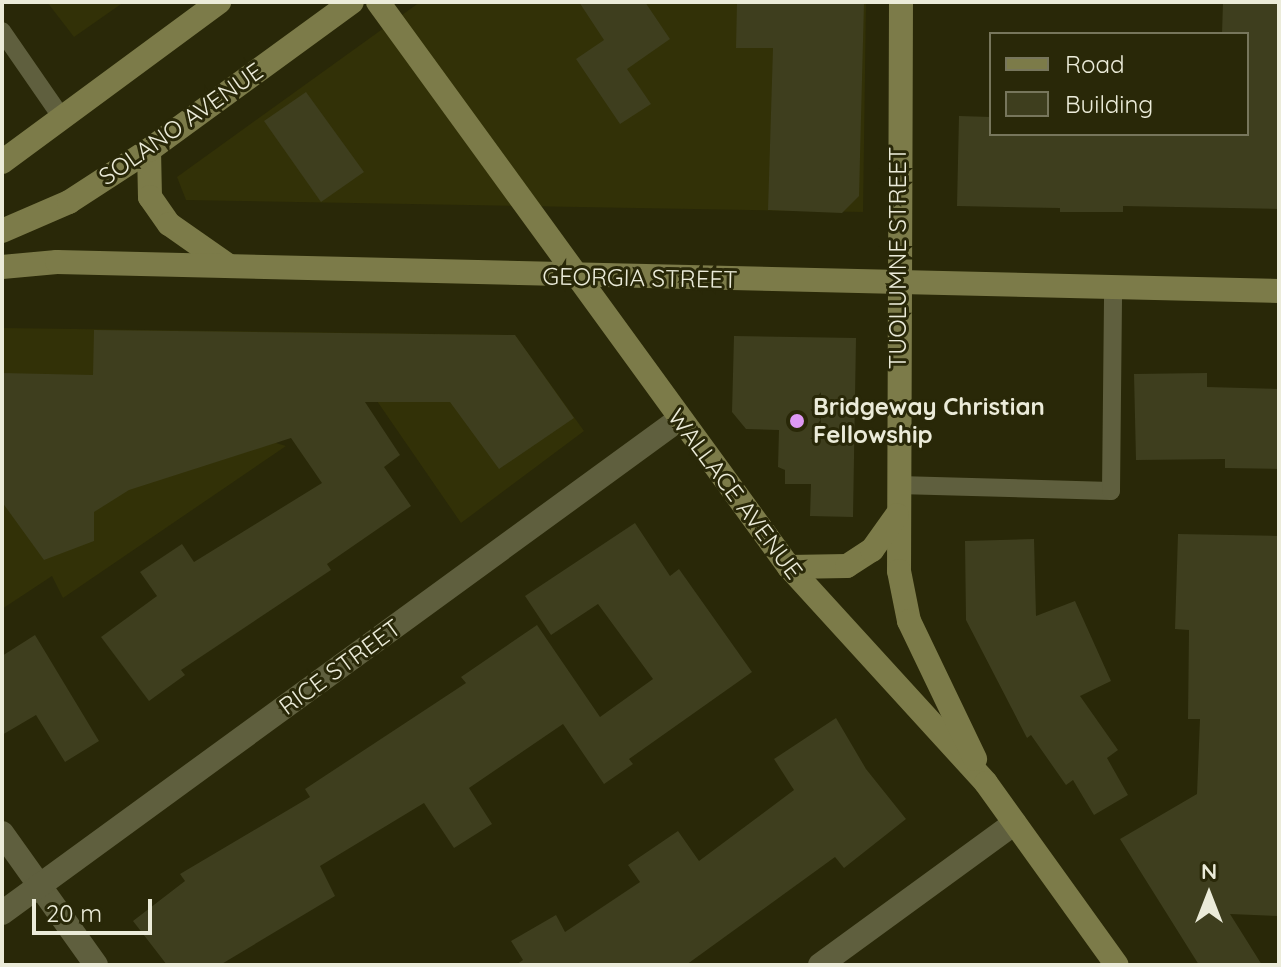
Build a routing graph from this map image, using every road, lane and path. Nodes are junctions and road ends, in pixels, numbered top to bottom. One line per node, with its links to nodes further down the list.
1 (219, 2): 6 (street)
2 (352, 2): 7 (street, SOLANO AVENUE)
3 (378, 2): 12 (street, WALLACE AVENUE)
4 (901, 2): 13 (street, TUOLUMNE STREET)
5 (4, 40): 6 (lane)
6 (62, 118): 8 (street)
7 (149, 150): 9 (street, SOLANO AVENUE); 10 (street)
8 (2, 162)
9 (2, 231)
10 (229, 266): 11 (street, GEORGIA STREET); 12 (street, GEORGIA STREET)
11 (2, 267)
12 (579, 277): 13 (street, GEORGIA STREET); 16 (street, WALLACE AVENUE)
13 (897, 284): 14 (street, GEORGIA STREET); 17 (street, TUOLUMNE STREET)
14 (1113, 288): 15 (street, GEORGIA STREET); 17 (lane)
15 (1279, 291)
16 (678, 420): 19 (street, WALLACE AVENUE); 23 (street, RICE STREET)
17 (898, 485): 18 (street, TUOLUMNE STREET)
18 (897, 515): 19 (street); 20 (street, TUOLUMNE STREET)
19 (789, 567): 20 (street, WALLACE AVENUE)
20 (986, 783): 21 (street, WALLACE AVENUE)
21 (1015, 823): 26 (street); 27 (street, WALLACE AVENUE)
22 (2, 833): 23 (street)
23 (40, 886): 24 (street, RICE STREET); 25 (street)
24 (2, 913)
25 (96, 965)
26 (820, 965)
27 (1117, 965)

